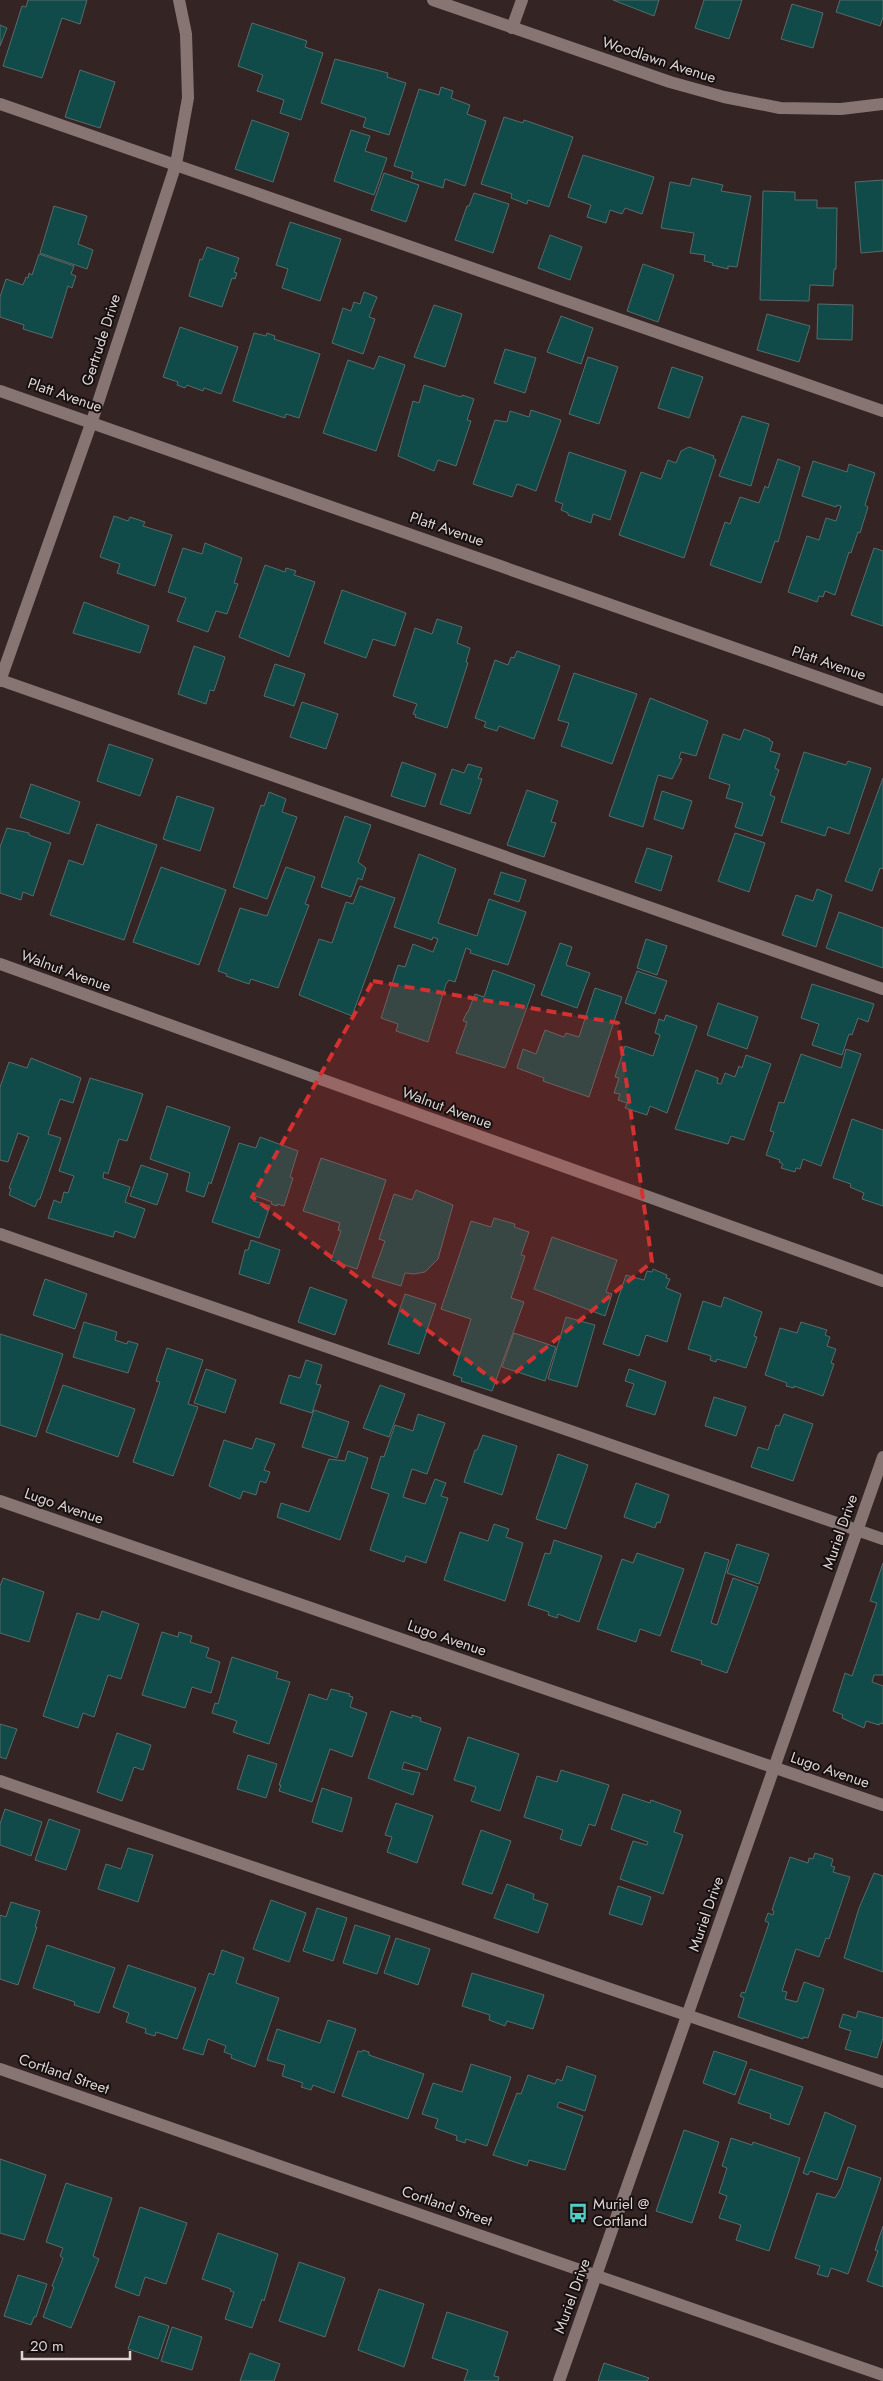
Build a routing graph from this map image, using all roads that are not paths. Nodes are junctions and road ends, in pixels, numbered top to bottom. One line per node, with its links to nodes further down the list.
1 (179, 0): 7 (street, Gertrude Drive)
2 (433, 0): 4 (street, Woodlawn Avenue)
3 (522, 0): 4 (street)
4 (512, 28): 6 (street, Woodlawn Avenue)
5 (0, 104): 7 (street)
6 (883, 104)
7 (176, 164): 9 (street); 10 (street, Gertrude Drive)
8 (0, 391): 10 (street, Platt Avenue)
9 (883, 411)
10 (92, 422): 11 (street, Gertrude Drive); 12 (street, Platt Avenue)
11 (0, 681): 14 (street)
12 (883, 700)
13 (0, 964): 16 (street, Walnut Avenue)
14 (883, 989)
15 (0, 1234): 19 (street)
16 (883, 1281)
17 (883, 1457): 19 (street, Muriel Drive)
18 (0, 1501): 21 (street, Lugo Avenue)
19 (858, 1530): 20 (street); 21 (street, Muriel Drive)
20 (883, 1539)
21 (774, 1768): 23 (street, Lugo Avenue); 24 (street, Muriel Drive)
22 (0, 1781): 24 (street)
23 (883, 1805)
24 (687, 2016): 26 (street); 27 (street, Muriel Drive)
25 (0, 2069): 27 (street, Cortland Street)
26 (883, 2082)
27 (597, 2274): 28 (street, Cortland Street); 29 (street, Muriel Drive)
28 (883, 2375)
29 (559, 2381)

